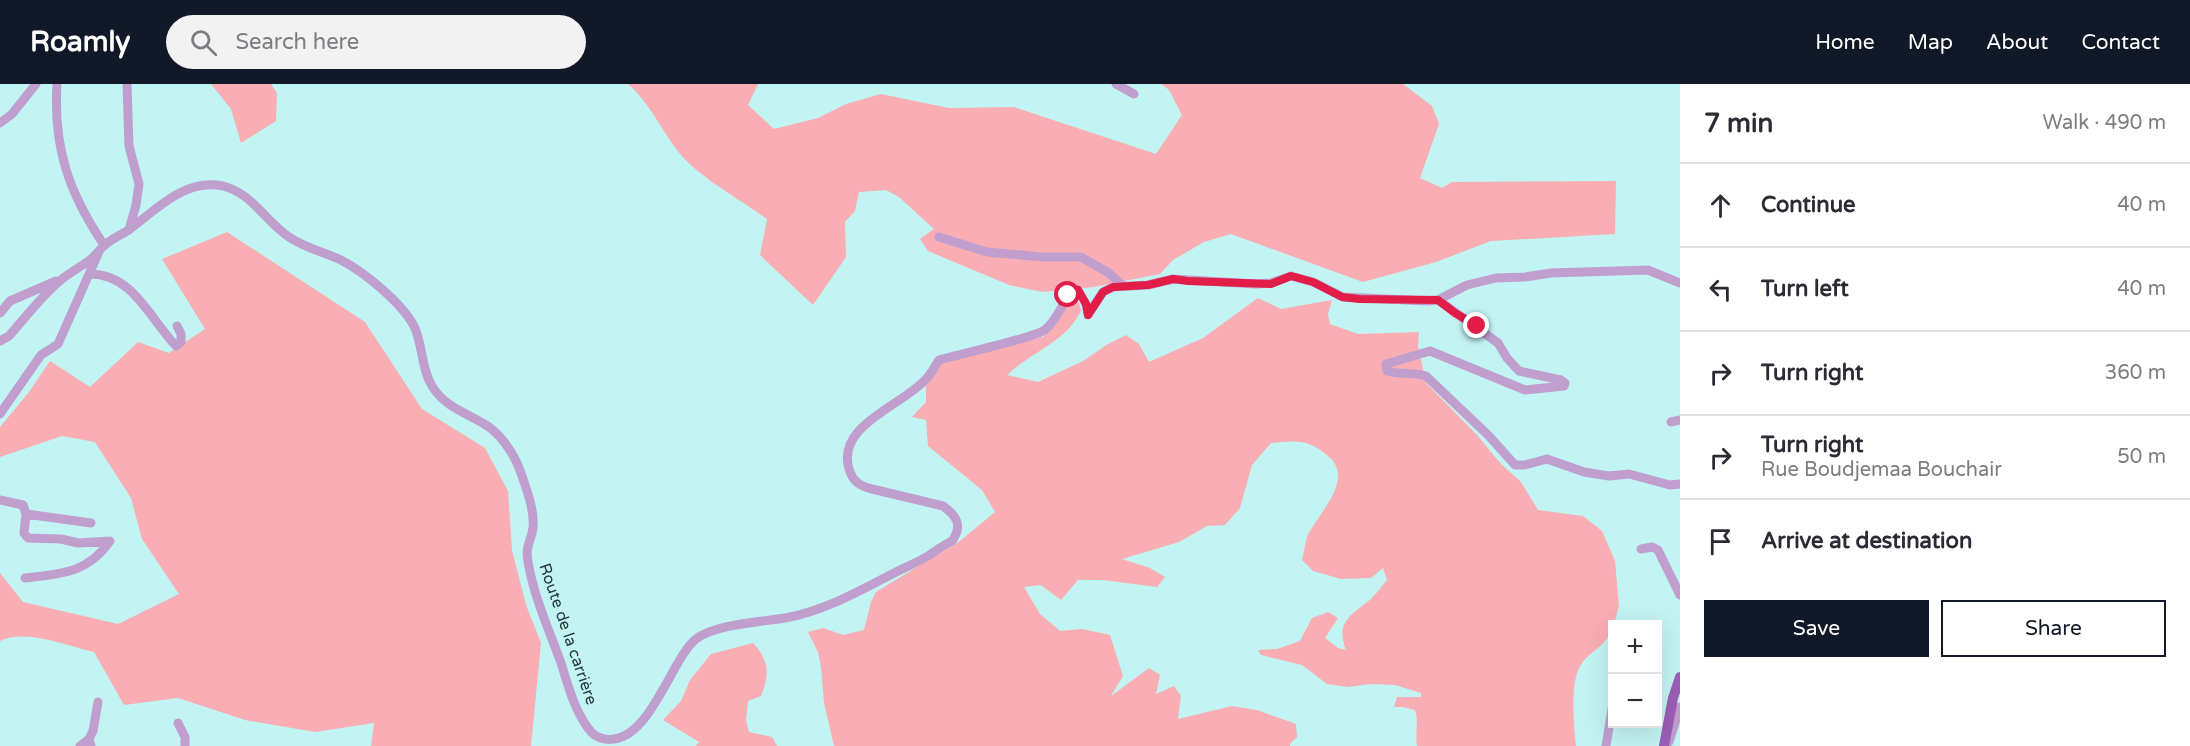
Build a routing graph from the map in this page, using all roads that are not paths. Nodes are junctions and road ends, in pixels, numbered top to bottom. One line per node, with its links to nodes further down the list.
1 (36, 84): 6 (street)
2 (57, 84): 9 (street)
3 (127, 84): 7 (street)
4 (1116, 84): 5 (street)
5 (1134, 94)
6 (0, 123)
7 (129, 230): 9 (street, Route de la carrière); 13 (street, Route de la carrière)
8 (939, 237): 13 (street)
9 (102, 248): 10 (street); 11 (street, Route de la carrière)
10 (90, 274): 16 (street); 18 (street)
11 (67, 276): 15 (street); 17 (street, Route de la carrière)
12 (1680, 283): 14 (street)
13 (1123, 286): 14 (street)
14 (1438, 300): 19 (street)
15 (0, 313)
16 (177, 326)
17 (0, 341)
18 (0, 414)
19 (1680, 484)
20 (0, 500): 21 (street)
21 (26, 514): 22 (street); 24 (street)
22 (91, 523)
23 (1641, 549): 25 (street)
24 (25, 578)
25 (1680, 595)
26 (1680, 677): 35 (main road)
27 (98, 702): 31 (street)
28 (1680, 707): 35 (street)
29 (178, 723): 33 (street)
30 (1609, 728): 34 (street)
31 (90, 743): 32 (street)
32 (80, 746)
33 (185, 746)
34 (1606, 746)
35 (1666, 746)

